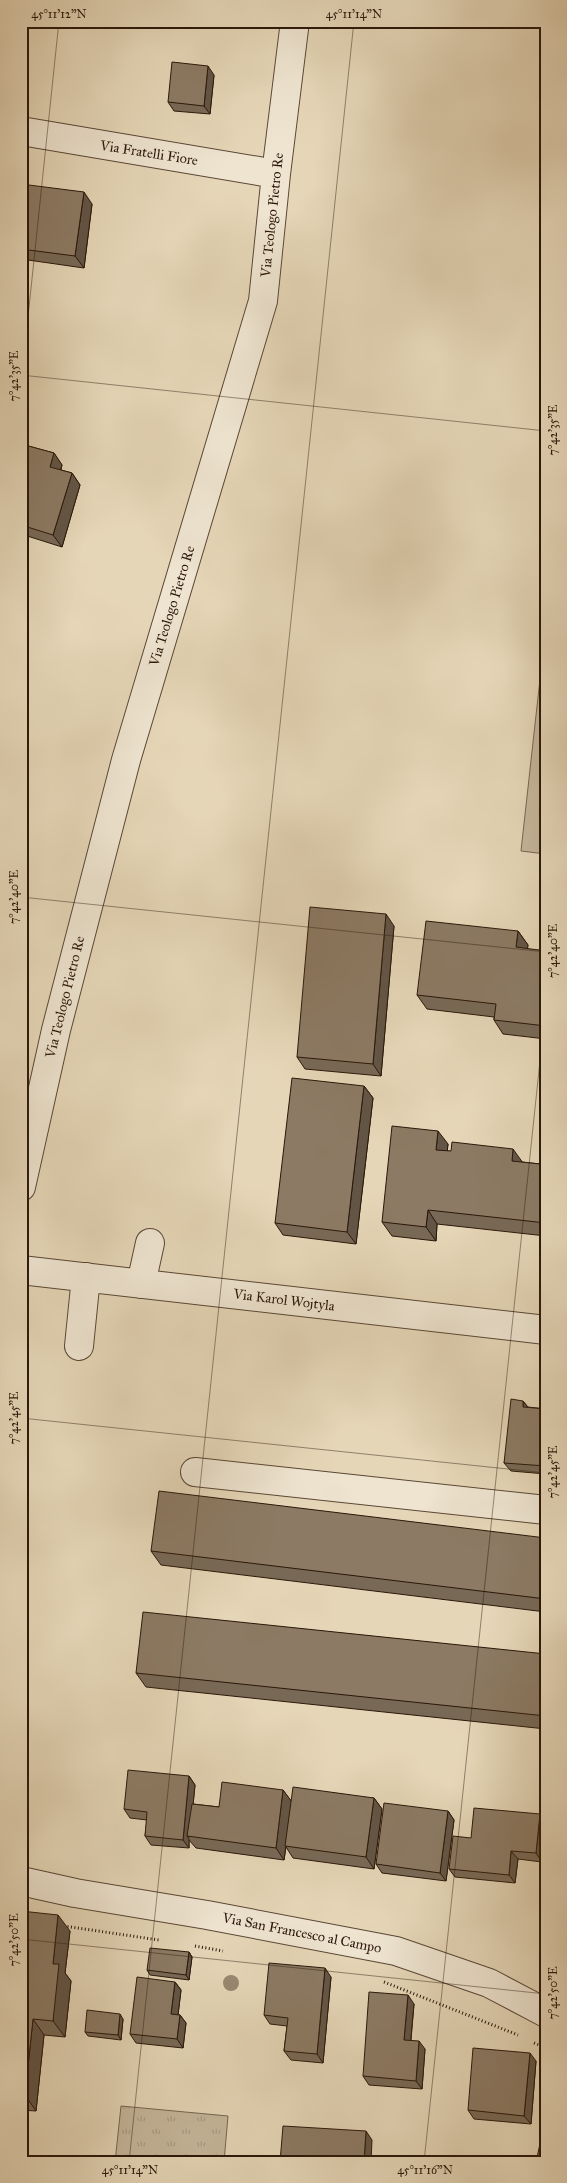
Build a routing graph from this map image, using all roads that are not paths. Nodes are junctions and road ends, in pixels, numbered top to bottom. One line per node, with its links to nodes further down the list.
1 (295, 21): 3 (street, Via Teologo Pietro Re)
2 (21, 132): 3 (street, Via Fratelli Fiore)
3 (276, 174): 4 (street, Via Teologo Pietro Re)
4 (21, 1187)
5 (150, 1242): 8 (street)
6 (21, 1270): 7 (street, Via Karol Wojtyla)
7 (86, 1278): 8 (street, Via Karol Wojtyla); 10 (street)
8 (141, 1284): 9 (street, Via Karol Wojtyla)
9 (546, 1330)
10 (78, 1346)
11 (195, 1472): 12 (street)
12 (546, 1510)
13 (21, 1859): 15 (street)
14 (21, 1881): 15 (street, Via San Francesco al Campo)
15 (48, 1888): 16 (street, Via San Francesco al Campo)
16 (546, 2013)

